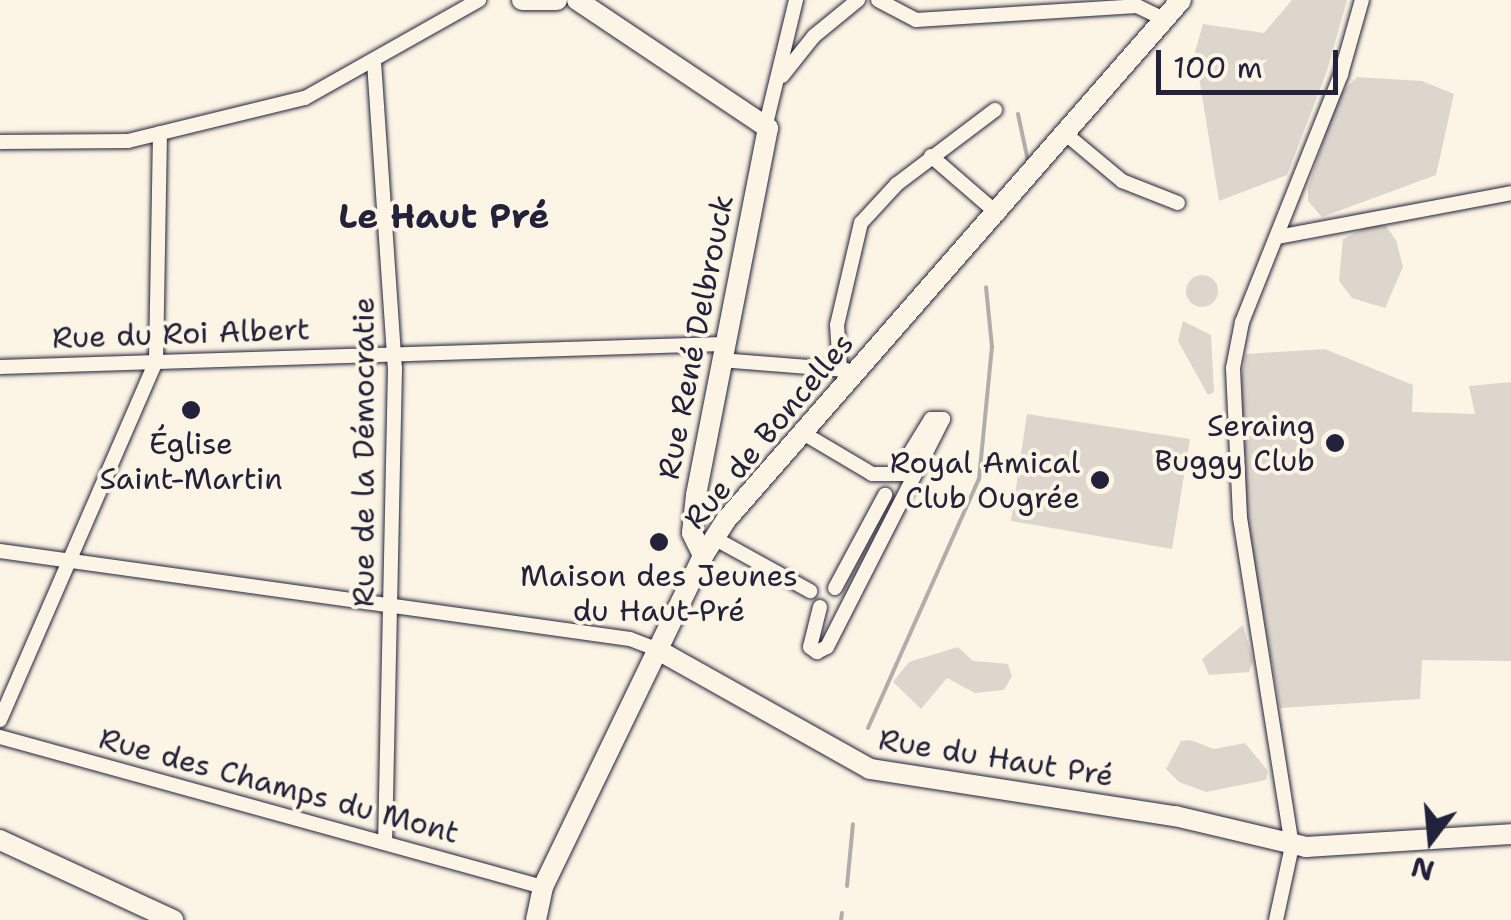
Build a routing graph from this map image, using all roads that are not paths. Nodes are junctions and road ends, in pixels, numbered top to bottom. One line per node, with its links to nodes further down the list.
1 (479, 0): 11 (street)
2 (522, 0): 3 (street)
3 (558, 0)
4 (577, 0): 14 (street)
5 (796, 0): 12 (street)
6 (858, 0): 12 (street)
7 (878, 0): 10 (street)
8 (1181, 0): 10 (street, Rue de Boncelles)
9 (1362, 0): 22 (street)
10 (1166, 20): 16 (street, Rue de Boncelles)
11 (374, 62): 15 (street); 24 (street, Rue de la Démocratie)
12 (782, 76): 14 (street, Rue René Delbrouck)
13 (995, 110): 18 (street)
14 (767, 126): 23 (street, Rue René Delbrouck)
15 (160, 133): 17 (street); 25 (street)
16 (1067, 135): 20 (street); 21 (street, Rue de Boncelles)
17 (0, 142)
18 (931, 156): 21 (street); 27 (street)
19 (1511, 193): 22 (street)
20 (1178, 203)
21 (998, 214): 27 (street, Rue de Boncelles)
22 (1277, 237): 49 (street)
23 (721, 352): 24 (street, Rue du Roi Albert); 27 (street, Rue du Roi Albert); 34 (street, Rue René Delbrouck)
24 (395, 355): 25 (street, Rue du Roi Albert); 40 (street, Rue de la Démocratie)
25 (156, 362): 26 (street, Rue du Roi Albert); 36 (street)
26 (0, 366)
27 (848, 371): 28 (street, Rue de Boncelles)
28 (803, 433): 30 (street); 34 (street, Rue de Boncelles)
29 (899, 470): 30 (street); 31 (street); 31 (street)
30 (872, 474): 32 (street)
31 (915, 480): 33 (street)
32 (884, 495): 33 (street); 37 (street)
33 (900, 504): 39 (street)
34 (708, 547): 38 (street); 43 (street, Rue de Boncelles)
35 (0, 551): 36 (street)
36 (69, 564): 40 (street); 44 (street)
37 (835, 588): 38 (street); 39 (street)
38 (810, 591): 41 (street)
39 (852, 597): 42 (street)
40 (393, 608): 43 (street); 48 (street, Rue de la Démocratie)
41 (820, 608): 42 (street); 42 (street)
42 (840, 621)
43 (658, 650): 49 (street, Rue du Haut Pré); 51 (street, Rue de Boncelles)
44 (0, 720)
45 (0, 738): 48 (street, Rue des Champs du Mont)
46 (1511, 834): 49 (street, Rue du Haut Pré)
47 (0, 840): 53 (street)
48 (386, 843): 51 (street, Rue des Champs du Mont)
49 (1292, 846): 55 (street)
50 (0, 854): 52 (street)
51 (543, 887): 54 (street, Rue de Boncelles)
52 (141, 920)
53 (173, 920)
54 (536, 920)
55 (1276, 920)

